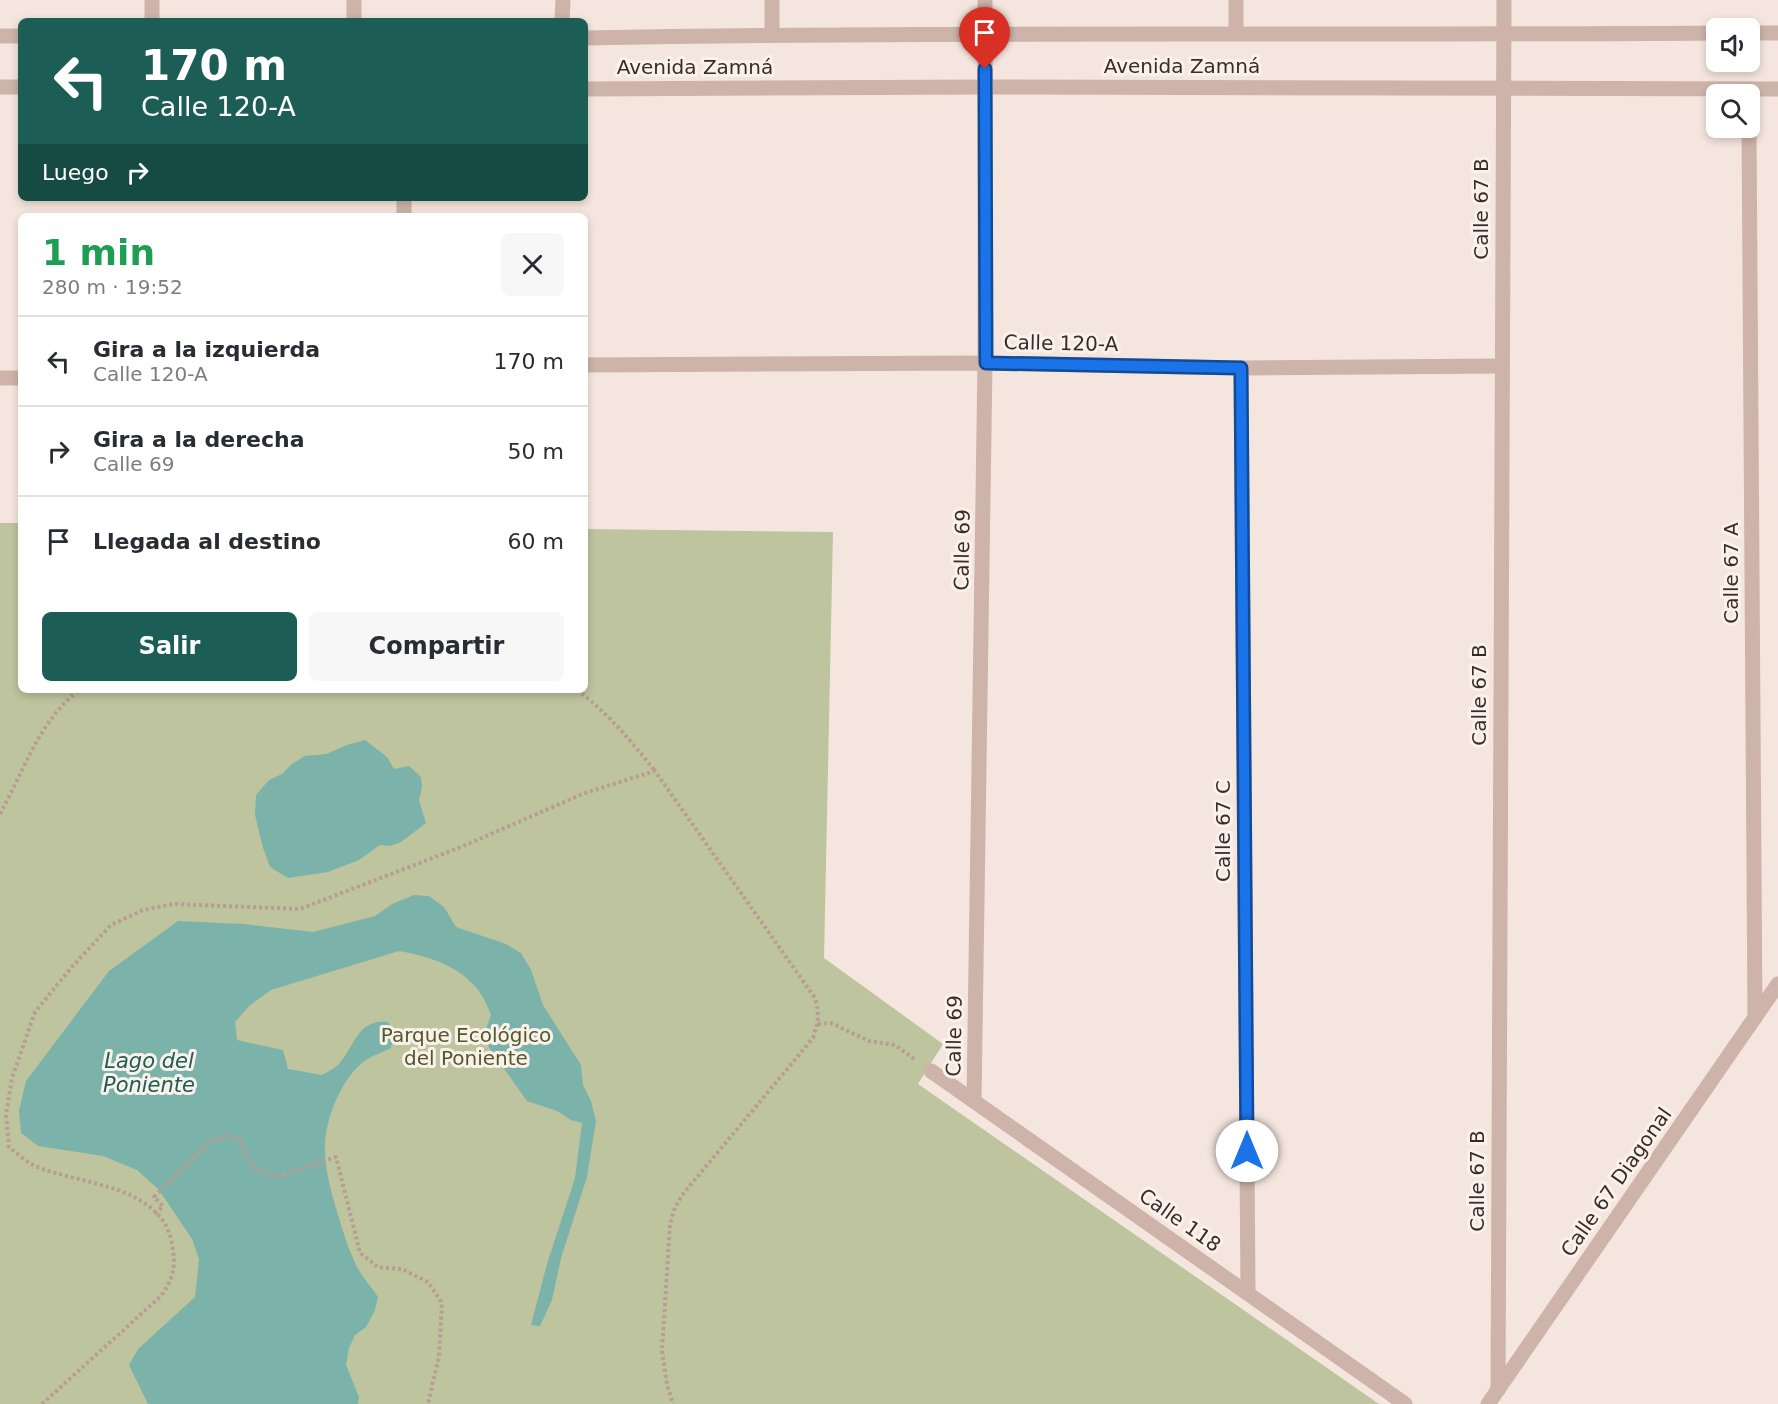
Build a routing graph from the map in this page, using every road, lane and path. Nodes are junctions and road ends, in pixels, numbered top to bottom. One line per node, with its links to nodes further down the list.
1 (152, 0): 8 (street)
2 (354, 0): 9 (street)
3 (562, 0): 10 (street)
4 (772, 0): 16 (street)
5 (985, 0): 11 (street, Calle 69)
6 (1236, 0): 12 (street)
7 (1504, 0): 17 (street, Calle 67 B)
8 (152, 18)
9 (354, 18)
10 (562, 18)
11 (984, 33): 12 (street, Avenida Zamná); 16 (street, Avenida Zamná); 23 (street, Calle 69)
12 (1236, 33): 17 (street, Avenida Zamná)
13 (1706, 33): 17 (street, Avenida Zamná)
14 (1760, 33): 15 (street)
15 (1778, 33)
16 (772, 34): 20 (street, Avenida Zamná)
17 (1504, 35): 24 (street, Calle 67 B)
18 (0, 36): 19 (street)
19 (18, 36)
20 (588, 38)
21 (0, 87): 22 (street)
22 (18, 87)
23 (985, 87): 24 (street, Avenida Zamná); 26 (street, Avenida Zamná); 30 (street, Calle 69)
24 (1503, 87): 27 (street, Avenida Zamná); 32 (street, Calle 67 B)
25 (1778, 88): 28 (street, Avenida Zamná)
26 (588, 89)
27 (1706, 90)
28 (1760, 90)
29 (1749, 138): 41 (street, Calle 67 A)
30 (986, 363): 31 (street, Calle 120-A); 33 (street, Calle 120-A); 44 (street, Calle 69)
31 (588, 365)
32 (1501, 366): 33 (street, Calle 120-A); 47 (street, Calle 67 B)
33 (1241, 368): 46 (street, Calle 67 C)
34 (0, 378): 35 (street)
35 (18, 378)
36 (75, 693): 39 (path)
37 (581, 693): 38 (path)
38 (655, 771): 42 (path); 45 (path)
39 (0, 814)
40 (1778, 984): 41 (street, Calle 67 Diagonal)
41 (1755, 1018): 47 (street, Calle 67 Diagonal)
42 (818, 1023): 43 (path); 50 (path)
43 (932, 1071): 44 (street, Calle 118)
44 (974, 1101): 46 (street, Calle 118)
45 (155, 1214): 48 (path); 49 (path)
46 (1248, 1293): 51 (street, Calle 118)
47 (1498, 1390): 52 (street, Calle 67 Diagonal)
48 (42, 1404)
49 (428, 1404)
50 (674, 1404)
51 (1405, 1404)
52 (1488, 1404)

